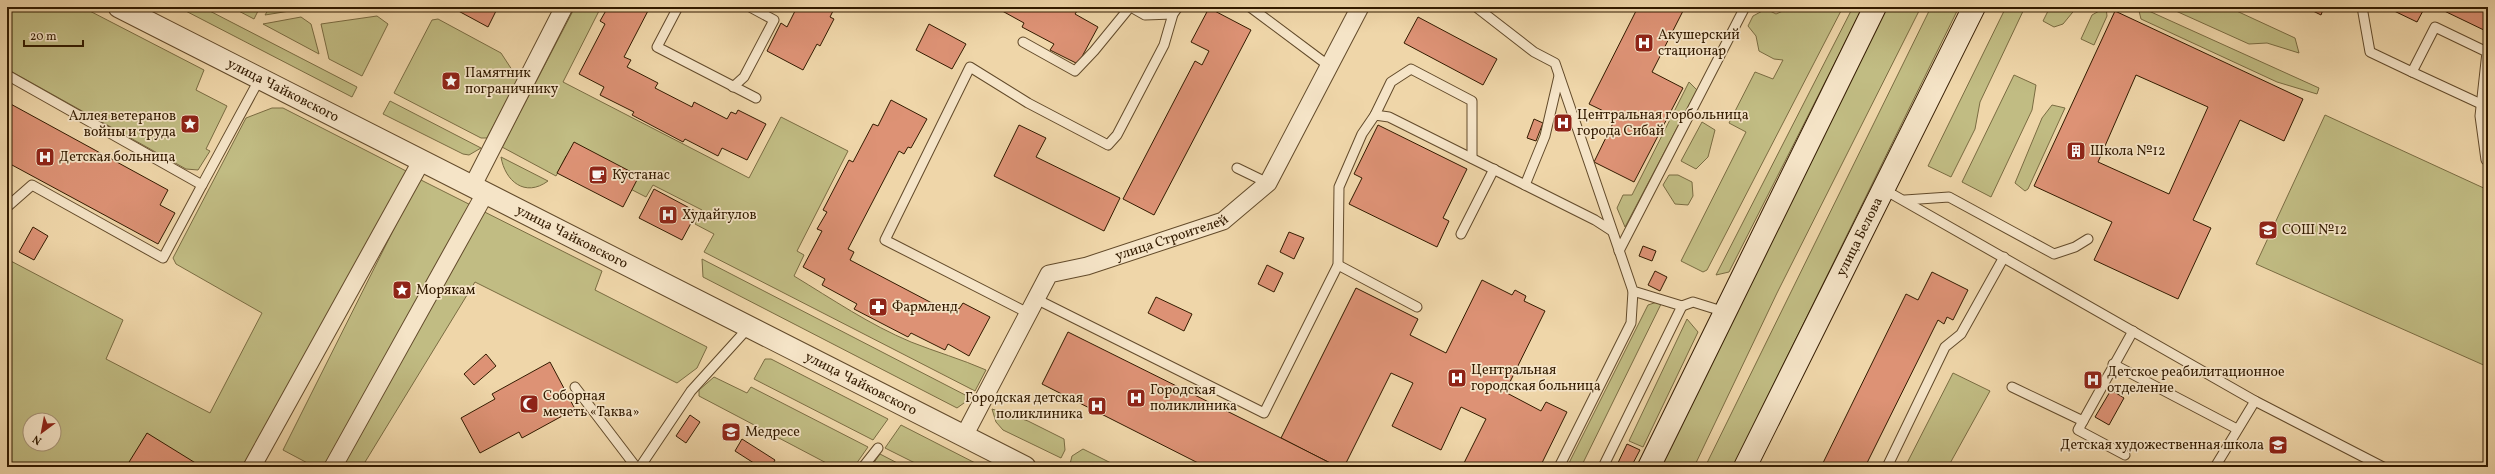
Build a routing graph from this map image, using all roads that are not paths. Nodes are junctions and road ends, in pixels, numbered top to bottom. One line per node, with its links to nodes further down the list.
1 (119, 7): 19 (street, улица Чайковского)
2 (564, 7): 32 (street)
3 (678, 7): 20 (lane)
4 (750, 7): 20 (lane)
5 (1130, 7): 13 (lane); 14 (lane)
6 (1250, 7): 15 (lane)
7 (1360, 7): 15 (street, улица Строителей)
8 (1476, 7): 18 (lane)
9 (1746, 7): 39 (lane)
10 (1875, 7): 46 (main road)
11 (1974, 7): 33 (main road, улица Белова)
12 (2362, 7): 16 (lane)
13 (1175, 11): 43 (lane)
14 (1023, 42)
15 (1330, 66): 29 (street, улица Строителей)
16 (2412, 72): 22 (lane); 22 (lane)
17 (7, 74): 30 (lane)
18 (1560, 76): 31 (lane); 36 (lane)
19 (260, 78): 25 (street, улица Чайковского); 30 (lane)
20 (733, 87): 21 (lane)
21 (756, 98)
22 (2481, 104): 26 (lane)
23 (1375, 115): 24 (lane); 24 (lane); 41 (lane)
24 (1472, 158): 28 (lane)
25 (422, 160): 32 (street, улица Чайковского); 58 (street)
26 (2488, 161)
27 (1237, 168): 29 (lane)
28 (1494, 169): 31 (lane); 37 (lane)
29 (1268, 183): 43 (street, улица Строителей)
30 (202, 185): 35 (lane)
31 (1525, 185): 36 (lane)
32 (479, 189): 47 (street, улица Чайковского); 59 (street)
33 (1883, 189): 34 (lane); 67 (main road, улица Белова)
34 (1905, 200): 38 (lane); 40 (lane)
35 (7, 207)
36 (1612, 231): 39 (lane)
37 (1461, 234)
38 (2088, 239)
39 (1619, 251): 42 (lane)
40 (2004, 257): 48 (lane); 68 (lane)
41 (1338, 265): 43 (lane); 45 (lane)
42 (1633, 291): 44 (lane); 64 (lane)
43 (1032, 306): 55 (street, улица Строителей)
44 (1682, 306): 46 (lane); 65 (lane)
45 (1418, 307)
46 (1725, 312): 66 (main road)
47 (749, 327): 55 (street, улица Чайковского); 61 (lane)
48 (2133, 331): 49 (lane); 52 (lane)
49 (2113, 364): 53 (lane); 54 (lane)
50 (2012, 386): 53 (lane)
51 (575, 387): 60 (lane)
52 (2254, 401): 54 (lane); 70 (lane)
53 (2083, 421): 57 (lane)
54 (2237, 429): 69 (lane)
55 (964, 436): 63 (street, улица Чайковского)
56 (878, 448): 62 (lane)
57 (2125, 455)
58 (252, 467)
59 (333, 467)
60 (636, 467)
61 (640, 467)
62 (863, 467)
63 (1025, 467)
64 (1559, 467)
65 (1603, 467)
66 (1649, 467)
67 (1745, 467)
68 (1887, 467)
69 (2216, 467)
70 (2383, 467)

